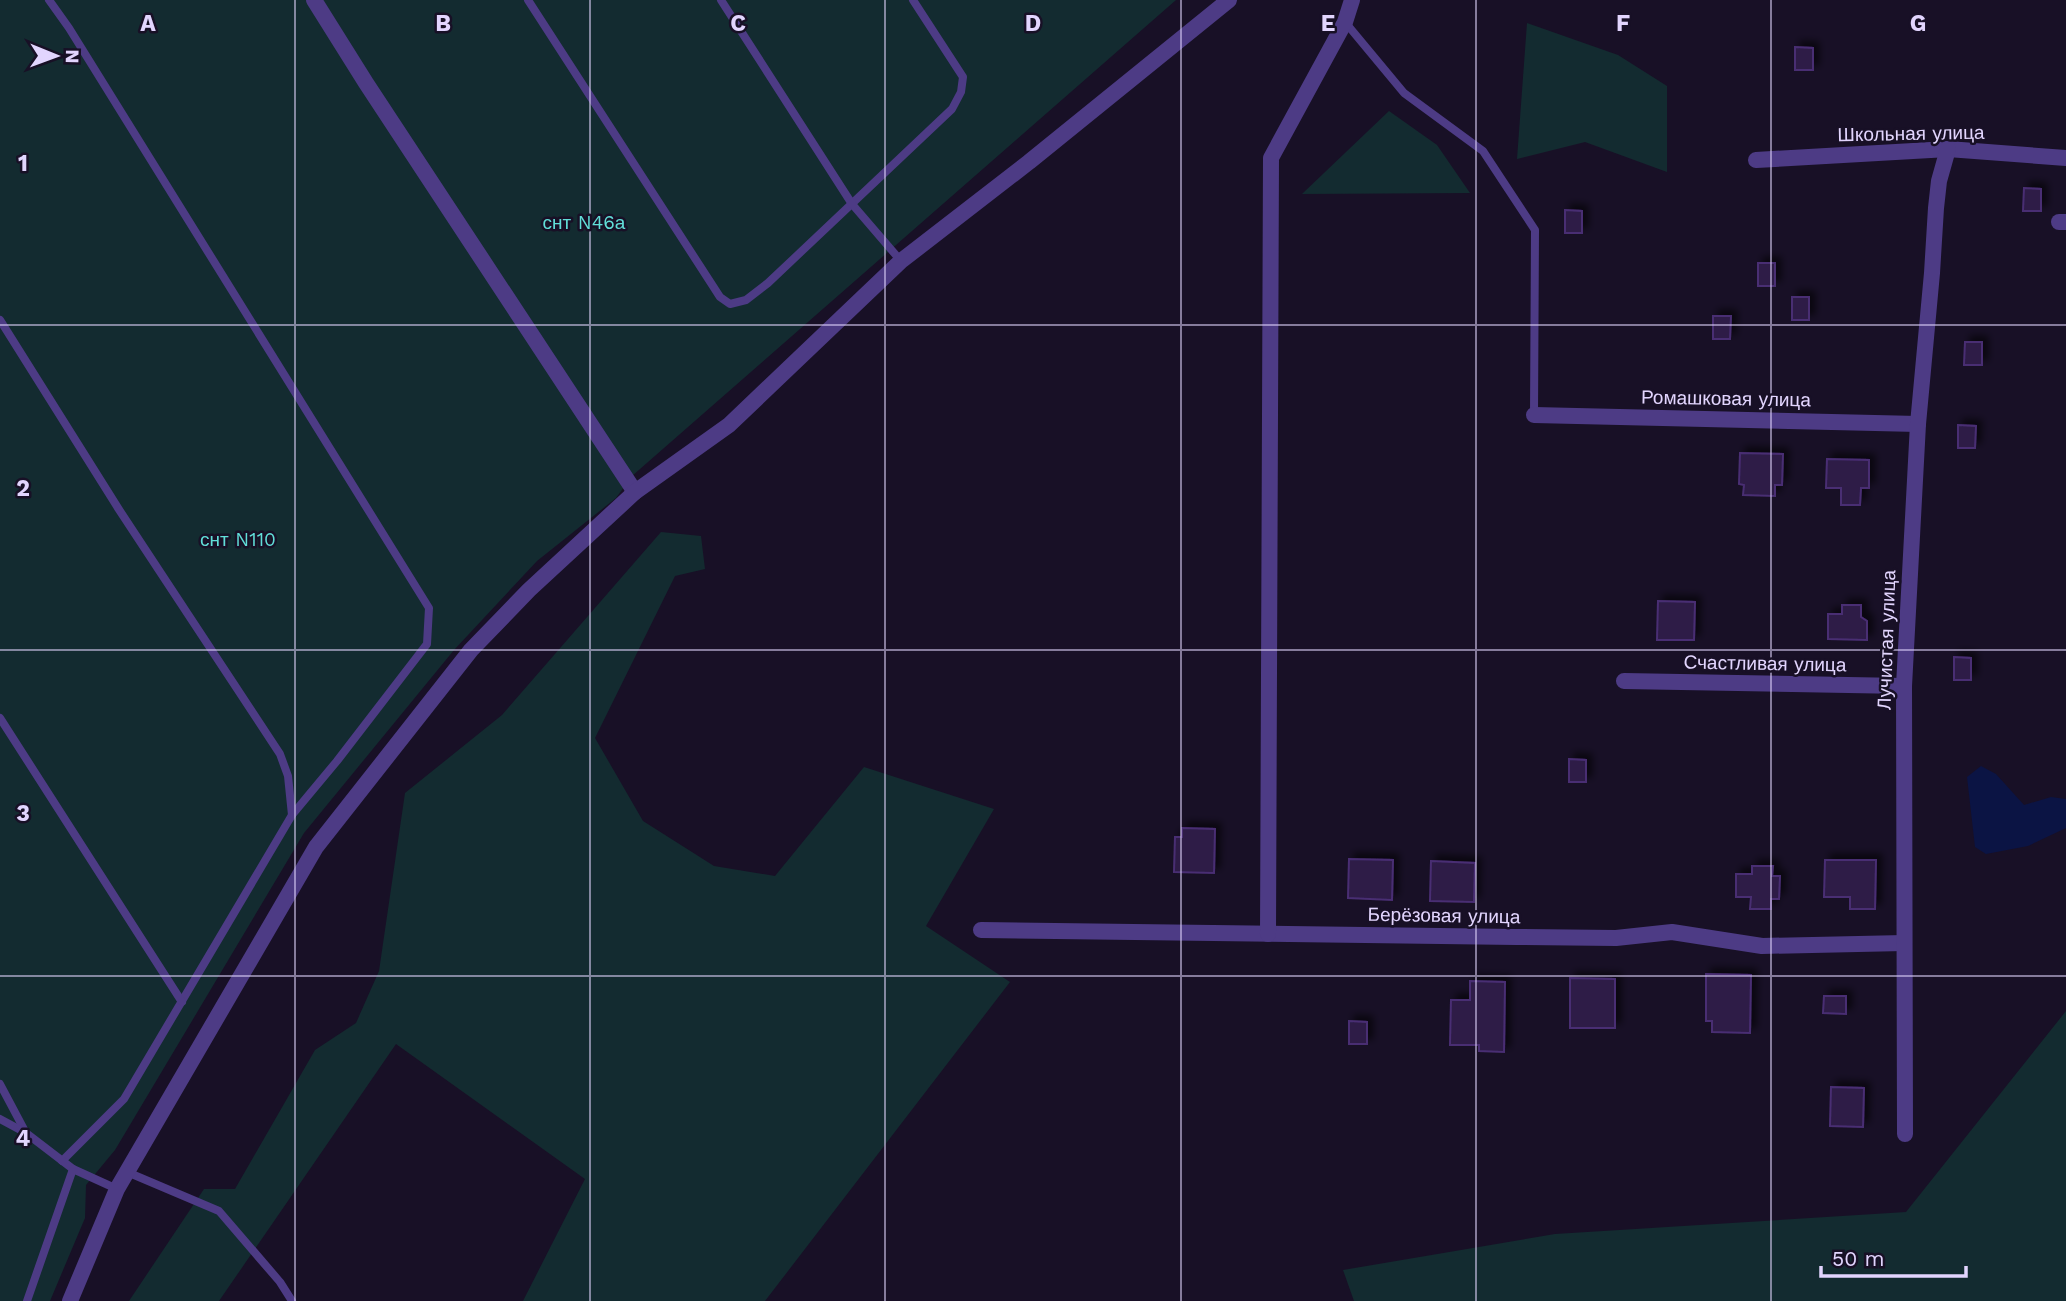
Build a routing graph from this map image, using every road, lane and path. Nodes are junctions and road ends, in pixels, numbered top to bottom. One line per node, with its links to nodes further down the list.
1 (49, 0): 21 (lane)
2 (314, 0): 17 (street)
3 (528, 0): 12 (lane)
4 (721, 0): 12 (lane)
5 (913, 0): 12 (lane)
6 (1229, 0): 13 (street)
7 (1352, 0): 8 (street)
8 (1345, 22): 15 (lane); 23 (street)
9 (1948, 149): 10 (street, Школьная улица); 11 (street, Школьная улица); 16 (street, Лучистая улица)
10 (2066, 158)
11 (1756, 160)
12 (852, 204): 13 (lane)
13 (901, 261): 17 (street)
14 (0, 320): 21 (lane)
15 (1534, 415): 16 (street, Ромашковая улица)
16 (1918, 424): 19 (street, Лучистая улица)
17 (635, 492): 32 (street)
18 (1624, 681): 19 (street, Счастливая улица)
19 (1904, 686): 24 (street, Лучистая улица)
20 (0, 718): 25 (lane)
21 (292, 815): 25 (lane)
22 (981, 930): 23 (street, Берёзовая улица)
23 (1268, 934): 24 (street, Берёзовая улица)
24 (1904, 943): 29 (street, Лучистая улица)
25 (181, 1002): 30 (lane)
26 (0, 1084): 28 (lane)
27 (0, 1119): 28 (lane)
28 (26, 1133): 30 (lane)
29 (1905, 1134)
30 (62, 1161): 31 (lane)
31 (73, 1169): 33 (lane); 34 (lane)
32 (127, 1172): 33 (street); 36 (lane)
33 (117, 1189): 35 (street)
34 (27, 1301)
35 (71, 1301)
36 (292, 1301)

